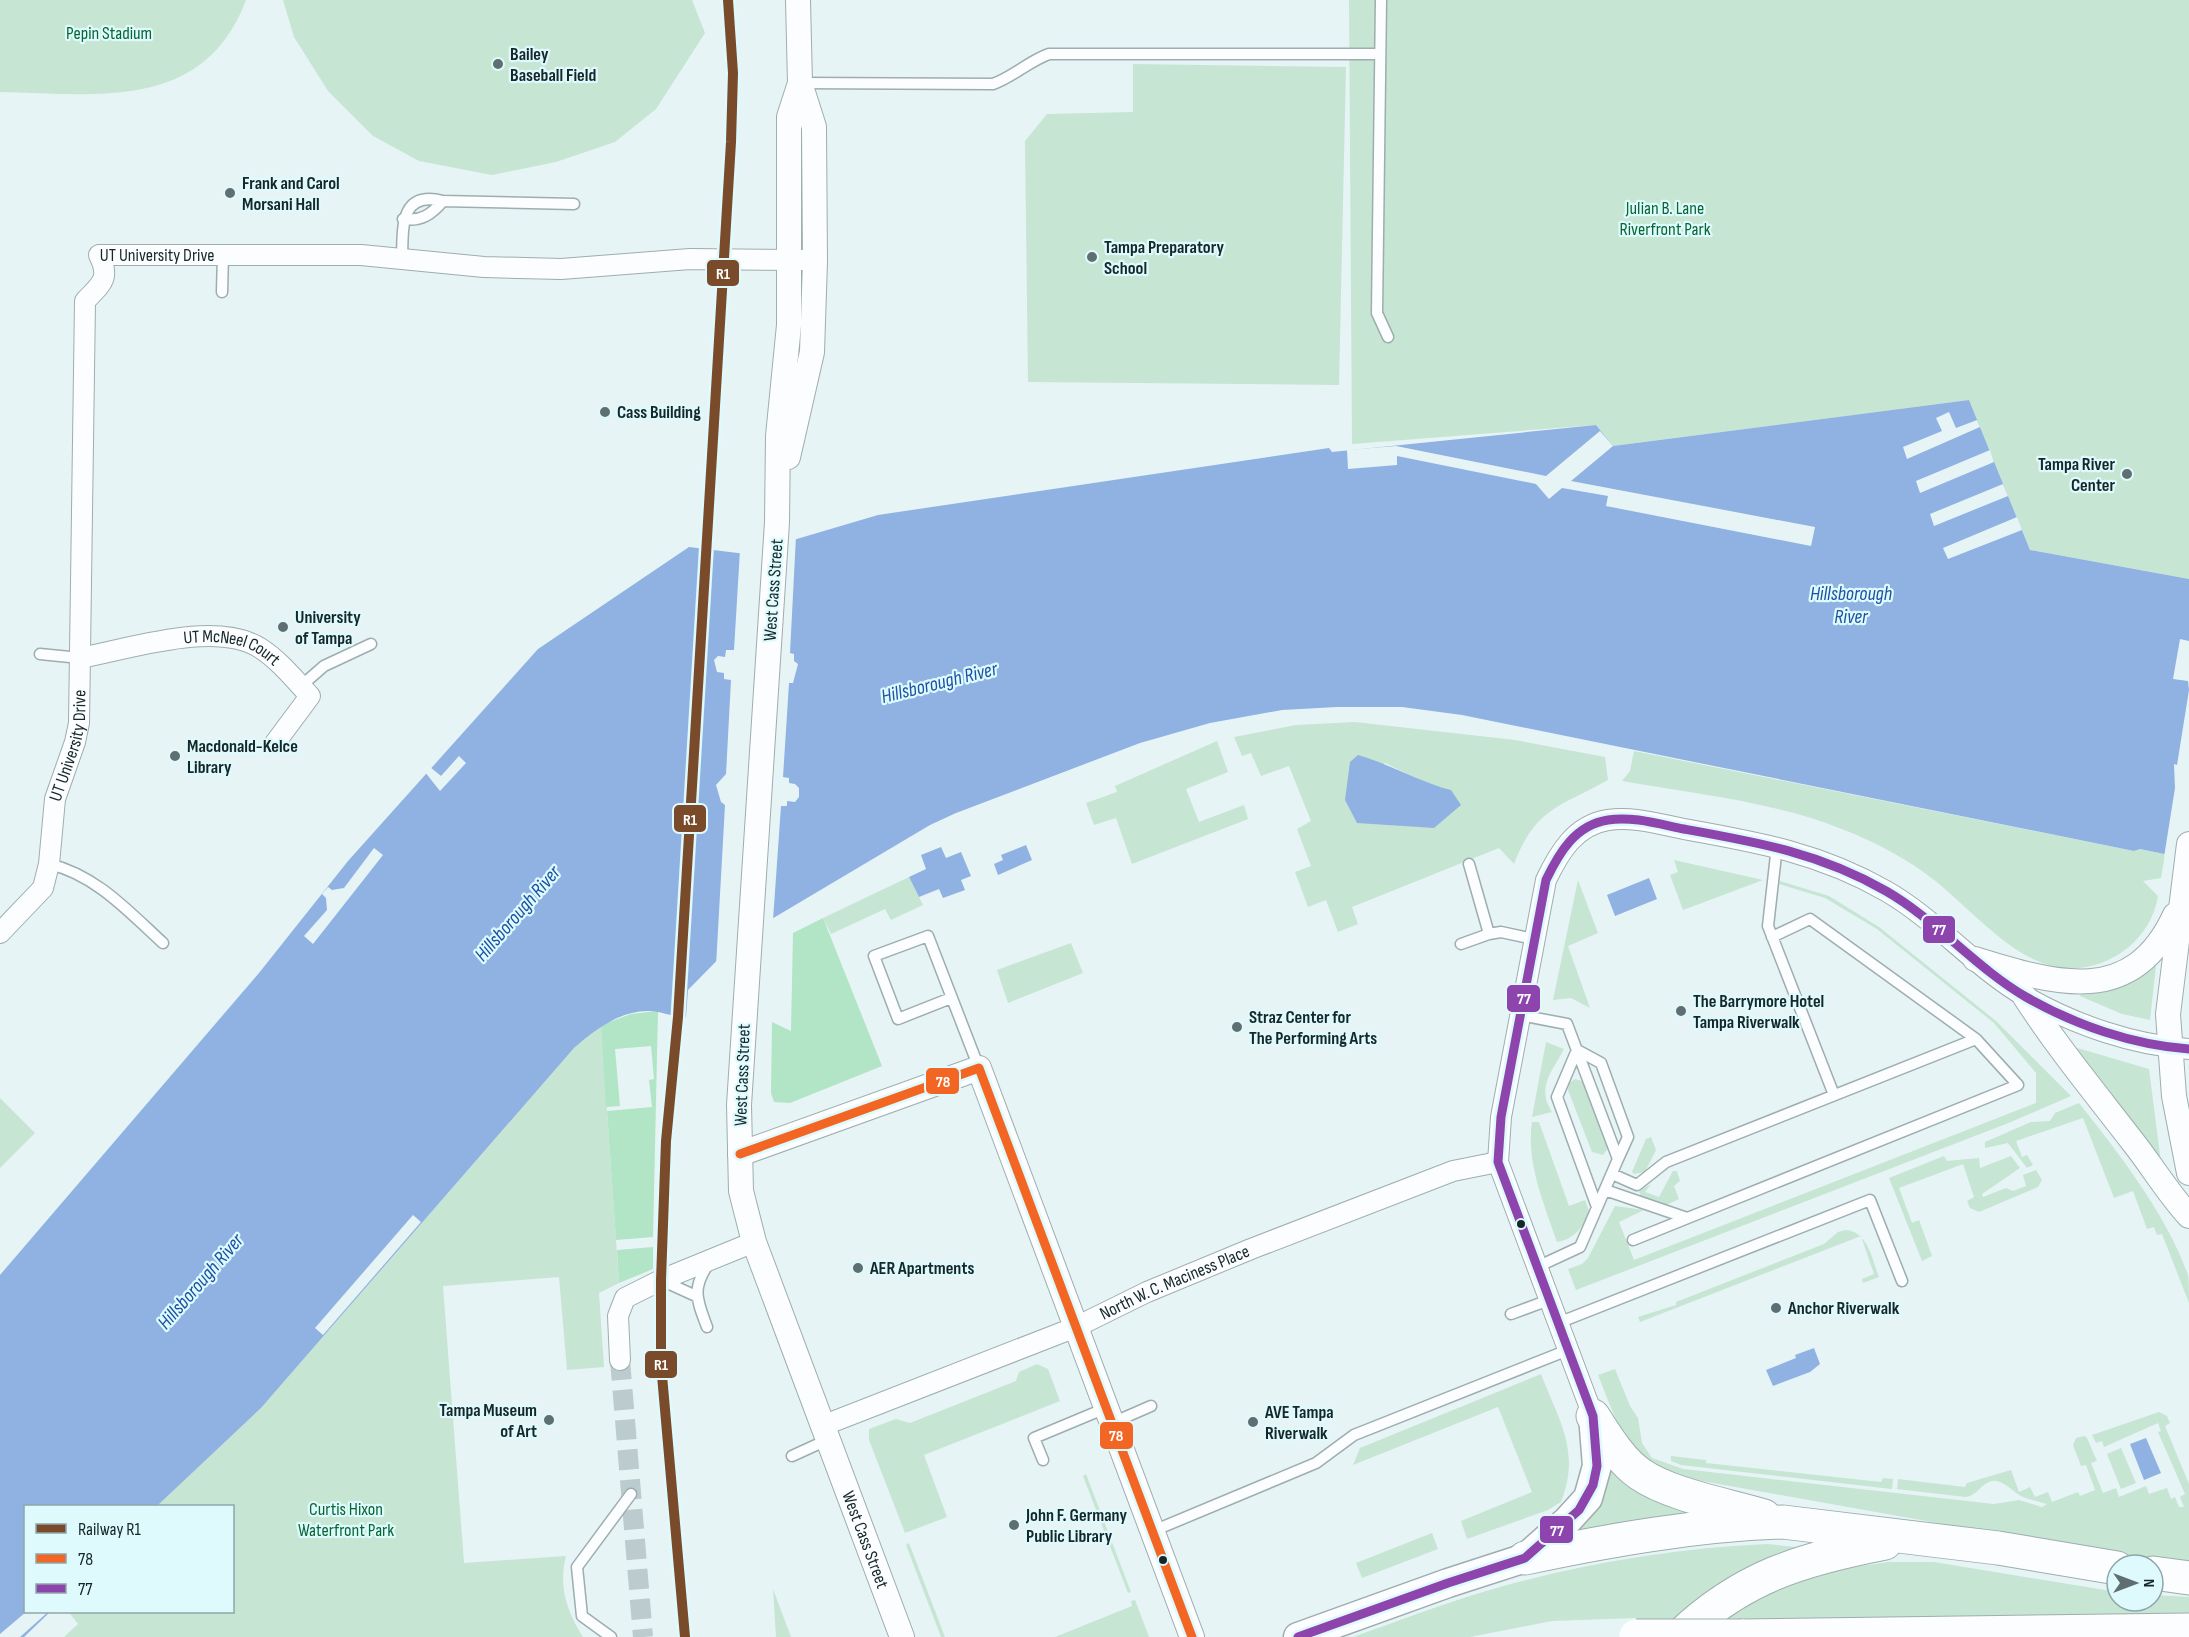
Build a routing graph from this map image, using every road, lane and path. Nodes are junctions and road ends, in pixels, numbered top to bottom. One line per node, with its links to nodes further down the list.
1 (798, 0): 4 (street, West Cass Street)
2 (1381, 0): 3 (lane)
3 (1380, 54): 4 (lane); 13 (lane)
4 (800, 83): 10 (street, West Cass Street); 11 (street, West Cass Street)
5 (443, 201): 6 (lane); 7 (lane); 7 (lane)
6 (574, 204)
7 (403, 219): 9 (lane)
8 (223, 255): 9 (street, UT University Drive); 12 (lane); 17 (street, UT University Drive)
9 (402, 259): 10 (street, UT University Drive)
10 (790, 260): 11 (street, UT University Drive); 14 (street, West Cass Street)
11 (815, 261): 14 (street, West Cass Street)
12 (222, 292)
13 (1388, 337)
14 (777, 522): 41 (street, West Cass Street)
15 (371, 644): 18 (lane)
16 (40, 654): 17 (lane)
17 (80, 658): 18 (street, UT McNeel Court); 22 (street, UT University Drive)
18 (301, 686): 19 (street, UT McNeel Court)
19 (275, 743)
20 (2189, 844): 24 (street)
21 (1777, 846): 27 (lane); 28 (street); 32 (street)
22 (49, 864): 25 (street, UT University Drive); 29 (lane)
23 (1469, 864): 26 (lane)
24 (2181, 900): 32 (street); 37 (street)
25 (0, 933)
26 (1489, 934): 28 (lane); 30 (lane)
27 (1772, 937): 36 (lane); 40 (lane)
28 (1534, 939): 35 (street)
29 (163, 943)
30 (1461, 944)
31 (2189, 950): 37 (street)
32 (1975, 959): 33 (street)
33 (2025, 996): 37 (street); 48 (street)
34 (951, 998): 34 (lane); 39 (lane)
35 (1520, 1015): 38 (lane); 43 (street)
36 (1976, 1039): 40 (lane); 49 (lane)
37 (2180, 1048): 44 (street)
38 (1577, 1050): 42 (lane); 42 (lane); 47 (lane)
39 (979, 1068): 41 (street); 61 (street)
40 (1834, 1095): 45 (lane)
41 (740, 1154): 51 (street, West Cass Street)
42 (1618, 1159): 45 (lane)
43 (1498, 1162): 53 (street); 61 (street, North W. C. Maciness Place)
44 (2189, 1173)
45 (1612, 1174): 46 (lane)
46 (1605, 1190): 47 (lane); 49 (lane)
47 (1598, 1207): 53 (lane)
48 (2189, 1216)
49 (1687, 1218): 50 (lane)
50 (1633, 1240)
51 (754, 1242): 52 (street); 67 (street, West Cass Street)
52 (712, 1258): 54 (street); 56 (lane)
53 (1537, 1267): 57 (street)
54 (661, 1280): 56 (lane); 63 (street)
55 (1902, 1281): 59 (lane)
56 (696, 1296): 60 (lane)
57 (1549, 1300): 58 (lane); 59 (street)
58 (1511, 1314)
59 (1558, 1323): 62 (street)
60 (707, 1327)
61 (1076, 1327): 65 (street); 67 (street, North W. C. Maciness Place)
62 (1568, 1350): 66 (street); 72 (lane)
63 (620, 1360)
64 (1151, 1406): 65 (lane)
65 (1109, 1415): 69 (lane); 72 (street)
66 (1593, 1416): 71 (highway); 74 (main road)
67 (824, 1433): 68 (lane); 82 (street, West Cass Street)
68 (792, 1456)
69 (1043, 1460)
70 (631, 1494): 81 (lane)
71 (1783, 1522): 73 (highway); 74 (highway)
72 (1153, 1532): 83 (street)
73 (1925, 1538): 75 (highway); 86 (highway)
74 (1525, 1558): 84 (main road)
75 (2105, 1566)
76 (2165, 1575): 77 (highway)
77 (2189, 1578)
78 (2189, 1630): 80 (highway)
79 (1635, 1636): 80 (highway, bridge); 85 (highway)
80 (1741, 1636)
81 (611, 1637)
82 (902, 1637)
83 (1192, 1637)
84 (1298, 1637)
85 (1625, 1637)
86 (1678, 1637)

